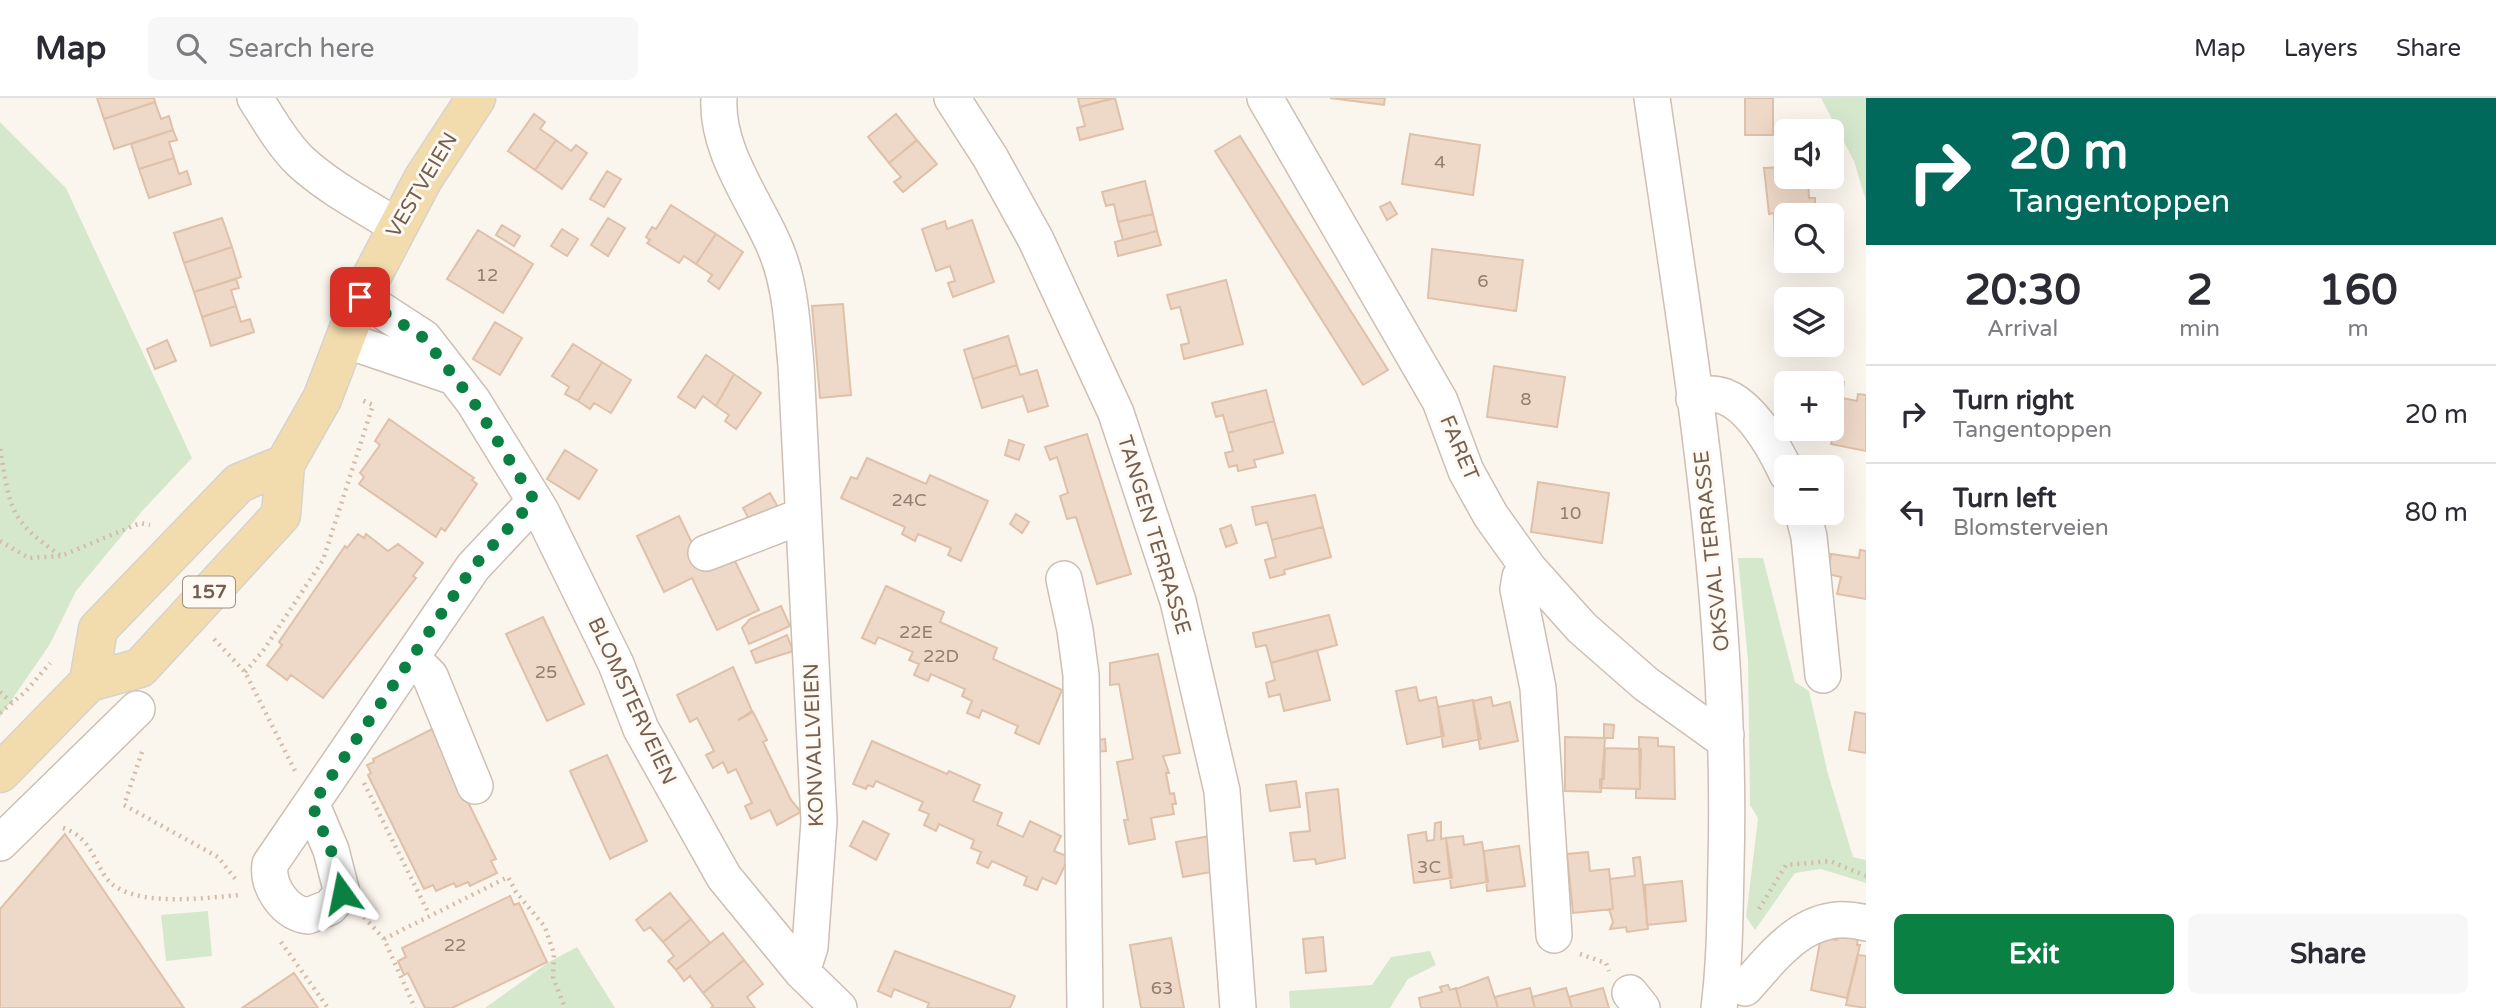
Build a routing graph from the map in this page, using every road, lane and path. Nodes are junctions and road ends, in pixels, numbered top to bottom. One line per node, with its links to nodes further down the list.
1 (255, 98): 7 (street)
2 (476, 98): 7 (main road, VESTVEIEN / 157)
3 (719, 98): 17 (street, KONVALLVEIEN)
4 (1265, 98): 23 (street, FARET)
5 (1652, 98): 12 (street, OKSVAL TERRASSE)
6 (961, 102): 57 (street, TANGEN TERRASSE)
7 (397, 226): 8 (main road, VESTVEIEN / 157)
8 (360, 297): 9 (main road, VESTVEIEN / 157); 10 (street, BLOMSTERVEIEN)
9 (345, 340): 10 (street); 15 (main road, VESTVEIEN / 157)
10 (451, 376): 16 (street, BLOMSTERVEIEN)
11 (349, 393): 28 (path)
12 (1694, 399): 14 (street); 35 (street, OKSVAL TERRASSE)
13 (0, 449): 22 (path)
14 (1778, 455)
15 (285, 464): 30 (main road, 157); 30 (main road, VESTVEIEN / 157)
16 (534, 500): 26 (street); 49 (street, BLOMSTERVEIEN)
17 (802, 516): 21 (street); 49 (street, KONVALLVEIEN)
18 (1806, 525): 29 (street)
19 (158, 526): 22 (path)
20 (0, 541): 22 (path)
21 (706, 552)
22 (61, 556)
23 (1529, 569): 35 (street, FARET); 48 (street)
24 (1064, 579): 56 (street)
25 (211, 636): 28 (path)
26 (412, 658): 36 (street); 38 (street)
27 (50, 663): 32 (path)
28 (245, 672): 39 (path)
29 (1822, 675)
30 (89, 682): 37 (main road)
31 (0, 692): 32 (path)
32 (12, 703): 34 (path)
33 (137, 709): 40 (path); 41 (street)
34 (0, 713)
35 (1726, 735): 50 (street, OKSVAL TERRASSE)
36 (349, 752): 39 (street); 44 (path)
37 (0, 773)
38 (475, 786)
39 (312, 805): 43 (street); 43 (street)
40 (53, 832)
41 (0, 843)
42 (1866, 876): 50 (path)
43 (342, 893): 46 (path)
44 (429, 914): 46 (path); 54 (path)
45 (1866, 923): 50 (street)
46 (384, 939): 53 (path)
47 (279, 940): 52 (path)
48 (1564, 943): 51 (path)
49 (802, 972): 55 (street, BLOMSTERVEIEN)
50 (1733, 984)
51 (1628, 994)
52 (327, 1008)
53 (415, 1008)
54 (565, 1008)
55 (839, 1008)
56 (1085, 1008)
57 (1238, 1008)

